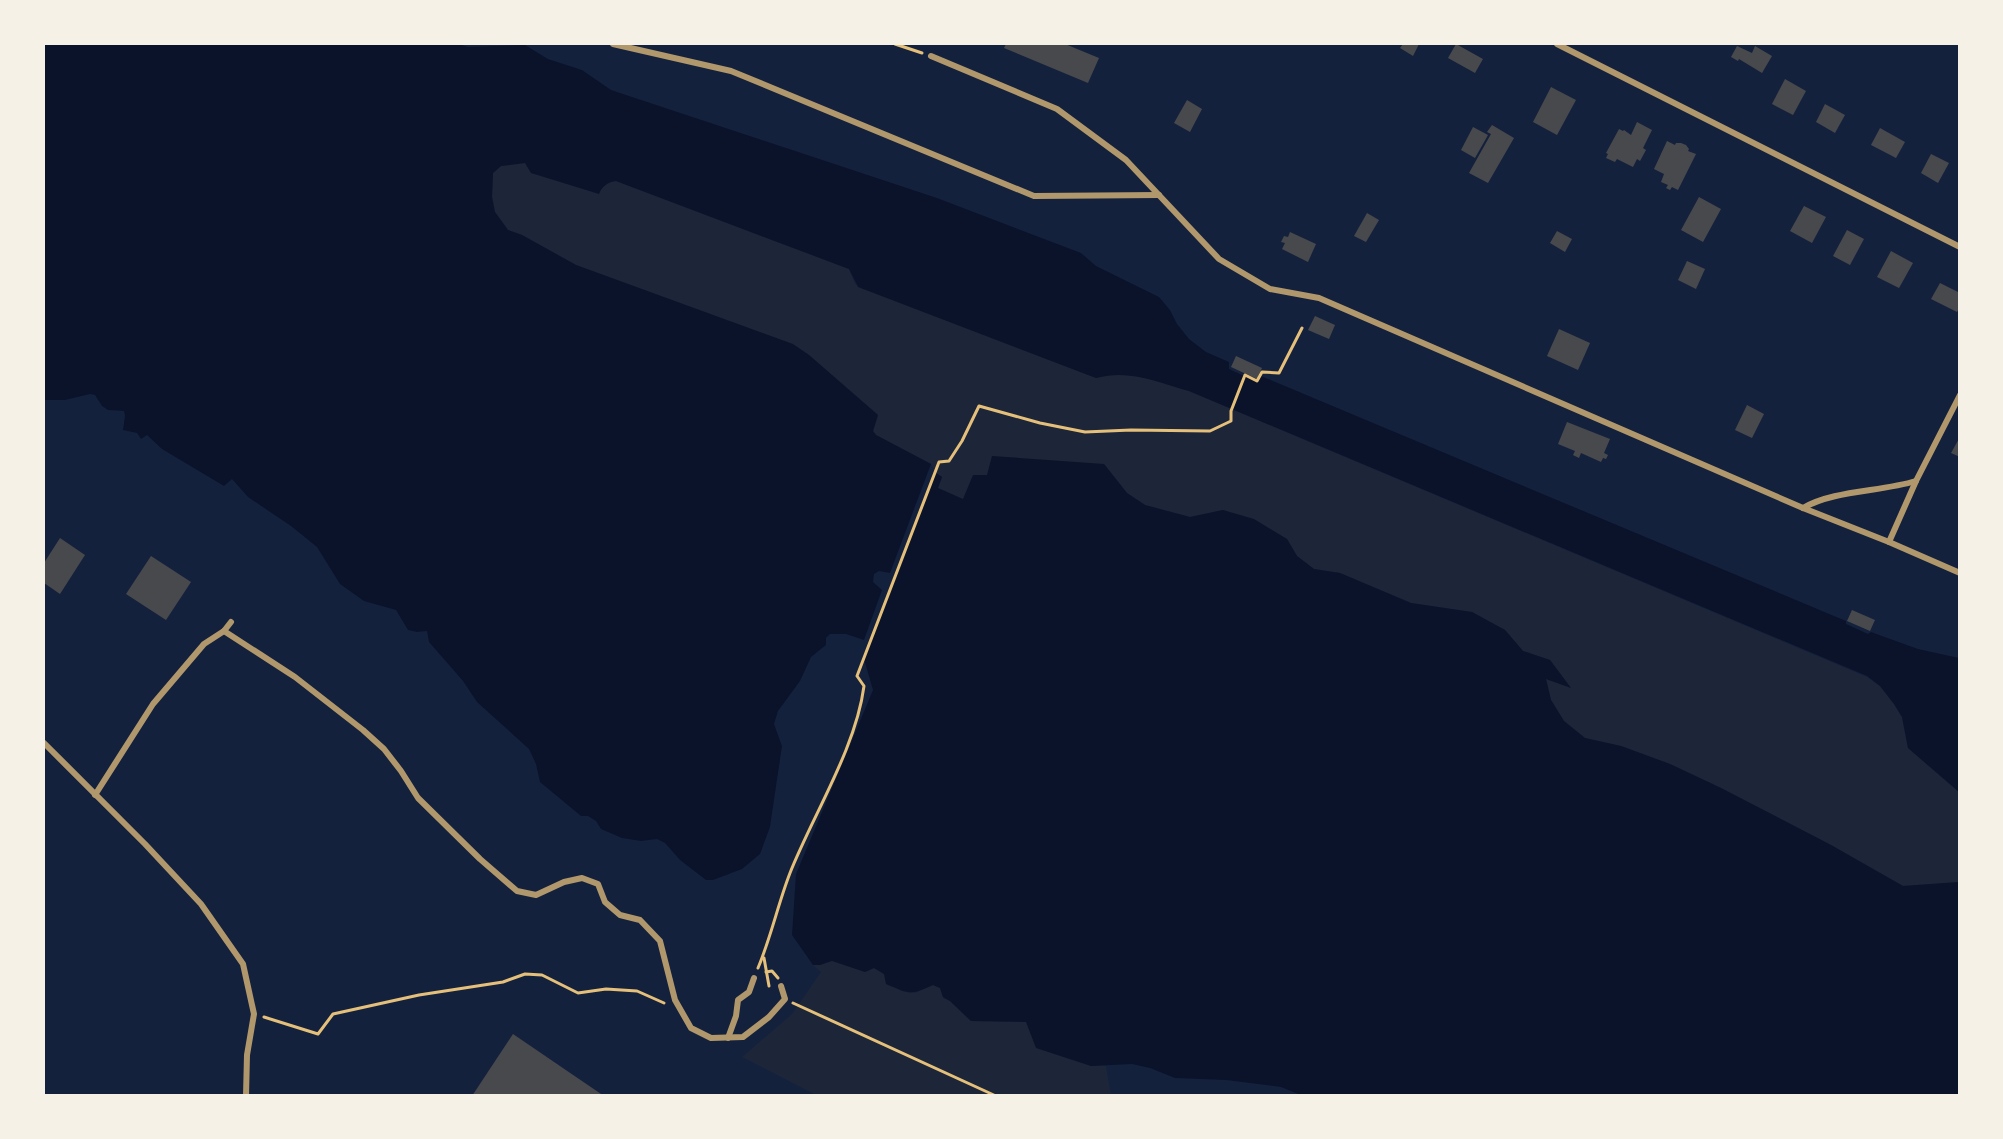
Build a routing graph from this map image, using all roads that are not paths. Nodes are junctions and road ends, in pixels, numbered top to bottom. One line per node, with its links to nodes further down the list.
1 (613, 44): 4 (street)
2 (1557, 44): 5 (street)
3 (931, 56): 4 (street)
4 (1159, 195): 8 (street)
5 (1959, 248)
6 (1959, 395): 7 (street)
7 (1916, 481): 8 (street); 9 (street)
8 (1803, 508): 9 (street)
9 (1889, 542): 10 (street)
10 (1959, 573)
11 (231, 622): 12 (street)
12 (224, 631): 14 (street); 17 (street)
13 (44, 743): 14 (street)
14 (95, 795): 18 (street)
15 (754, 978): 17 (street)
16 (781, 987): 17 (street)
17 (728, 1038)
18 (246, 1095)

